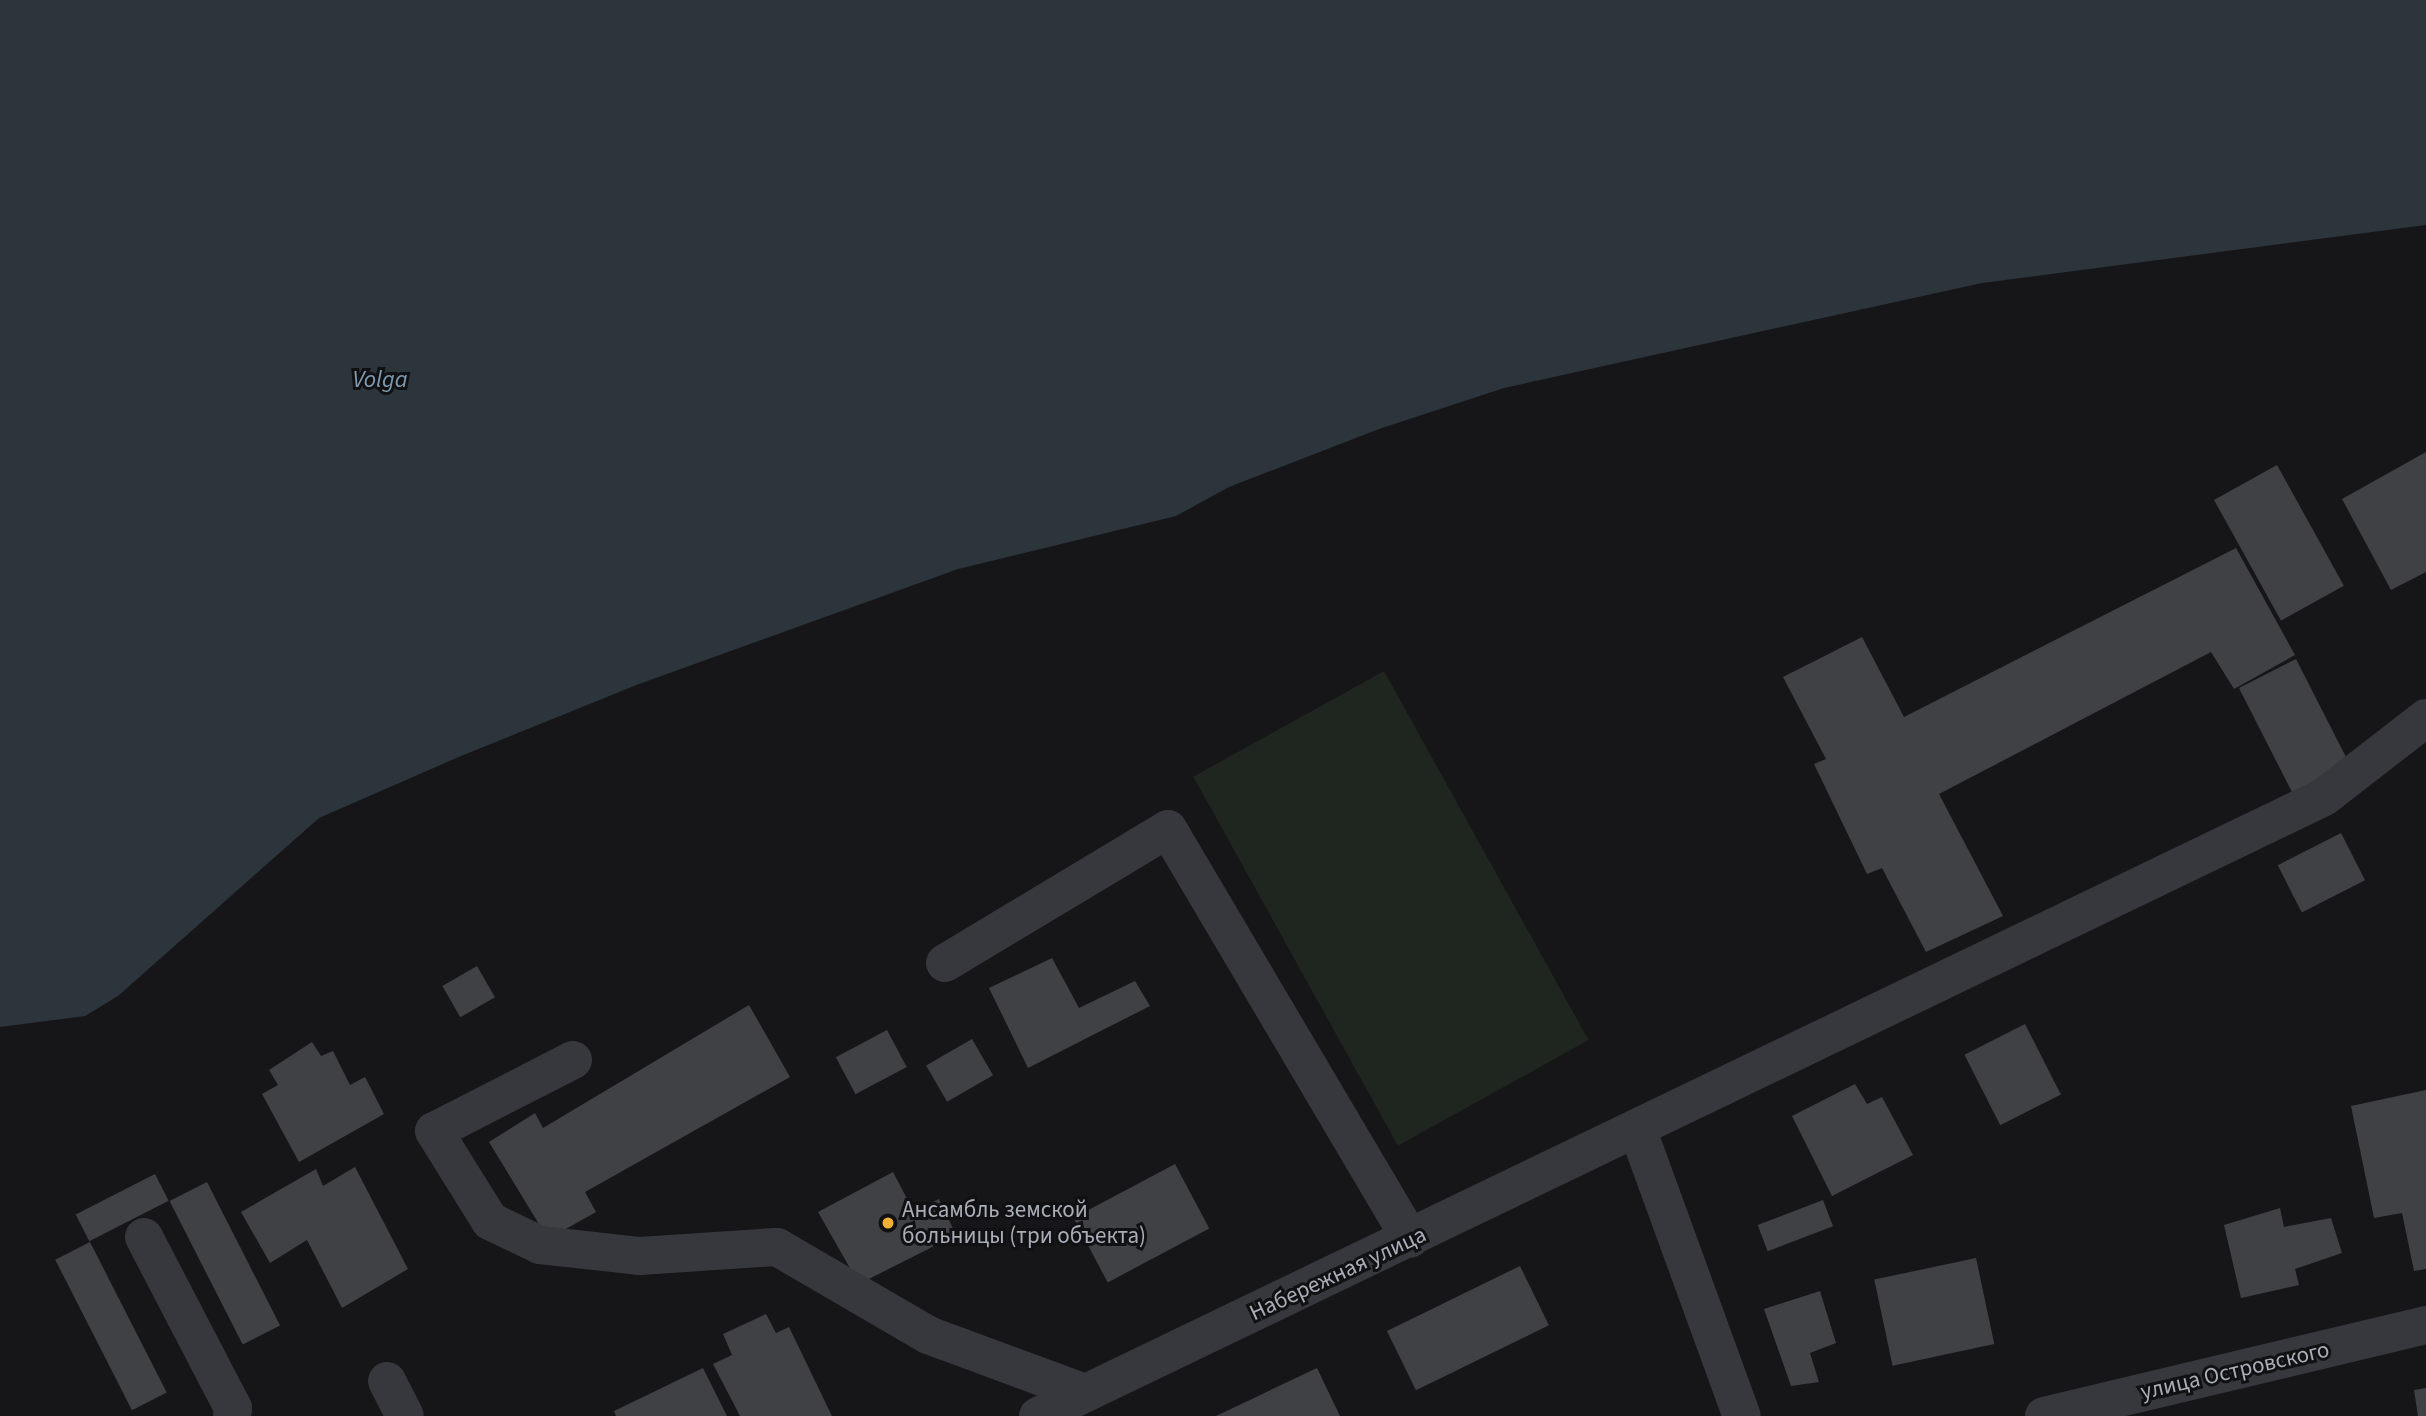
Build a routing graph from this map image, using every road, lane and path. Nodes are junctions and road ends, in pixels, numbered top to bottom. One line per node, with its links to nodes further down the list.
1 (2426, 718): 4 (street, Набережная улица)
2 (945, 963): 6 (street)
3 (573, 1060): 9 (street)
4 (1638, 1131): 6 (street, Набережная улица); 13 (street)
5 (144, 1237): 10 (street)
6 (1410, 1239): 9 (street, Набережная улица)
7 (2426, 1325): 14 (street, улица Островского)
8 (387, 1381): 11 (street)
9 (1085, 1394): 12 (street, Набережная улица)
10 (232, 1416)
11 (405, 1416)
12 (1038, 1416)
13 (1742, 1416)
14 (2044, 1416)

